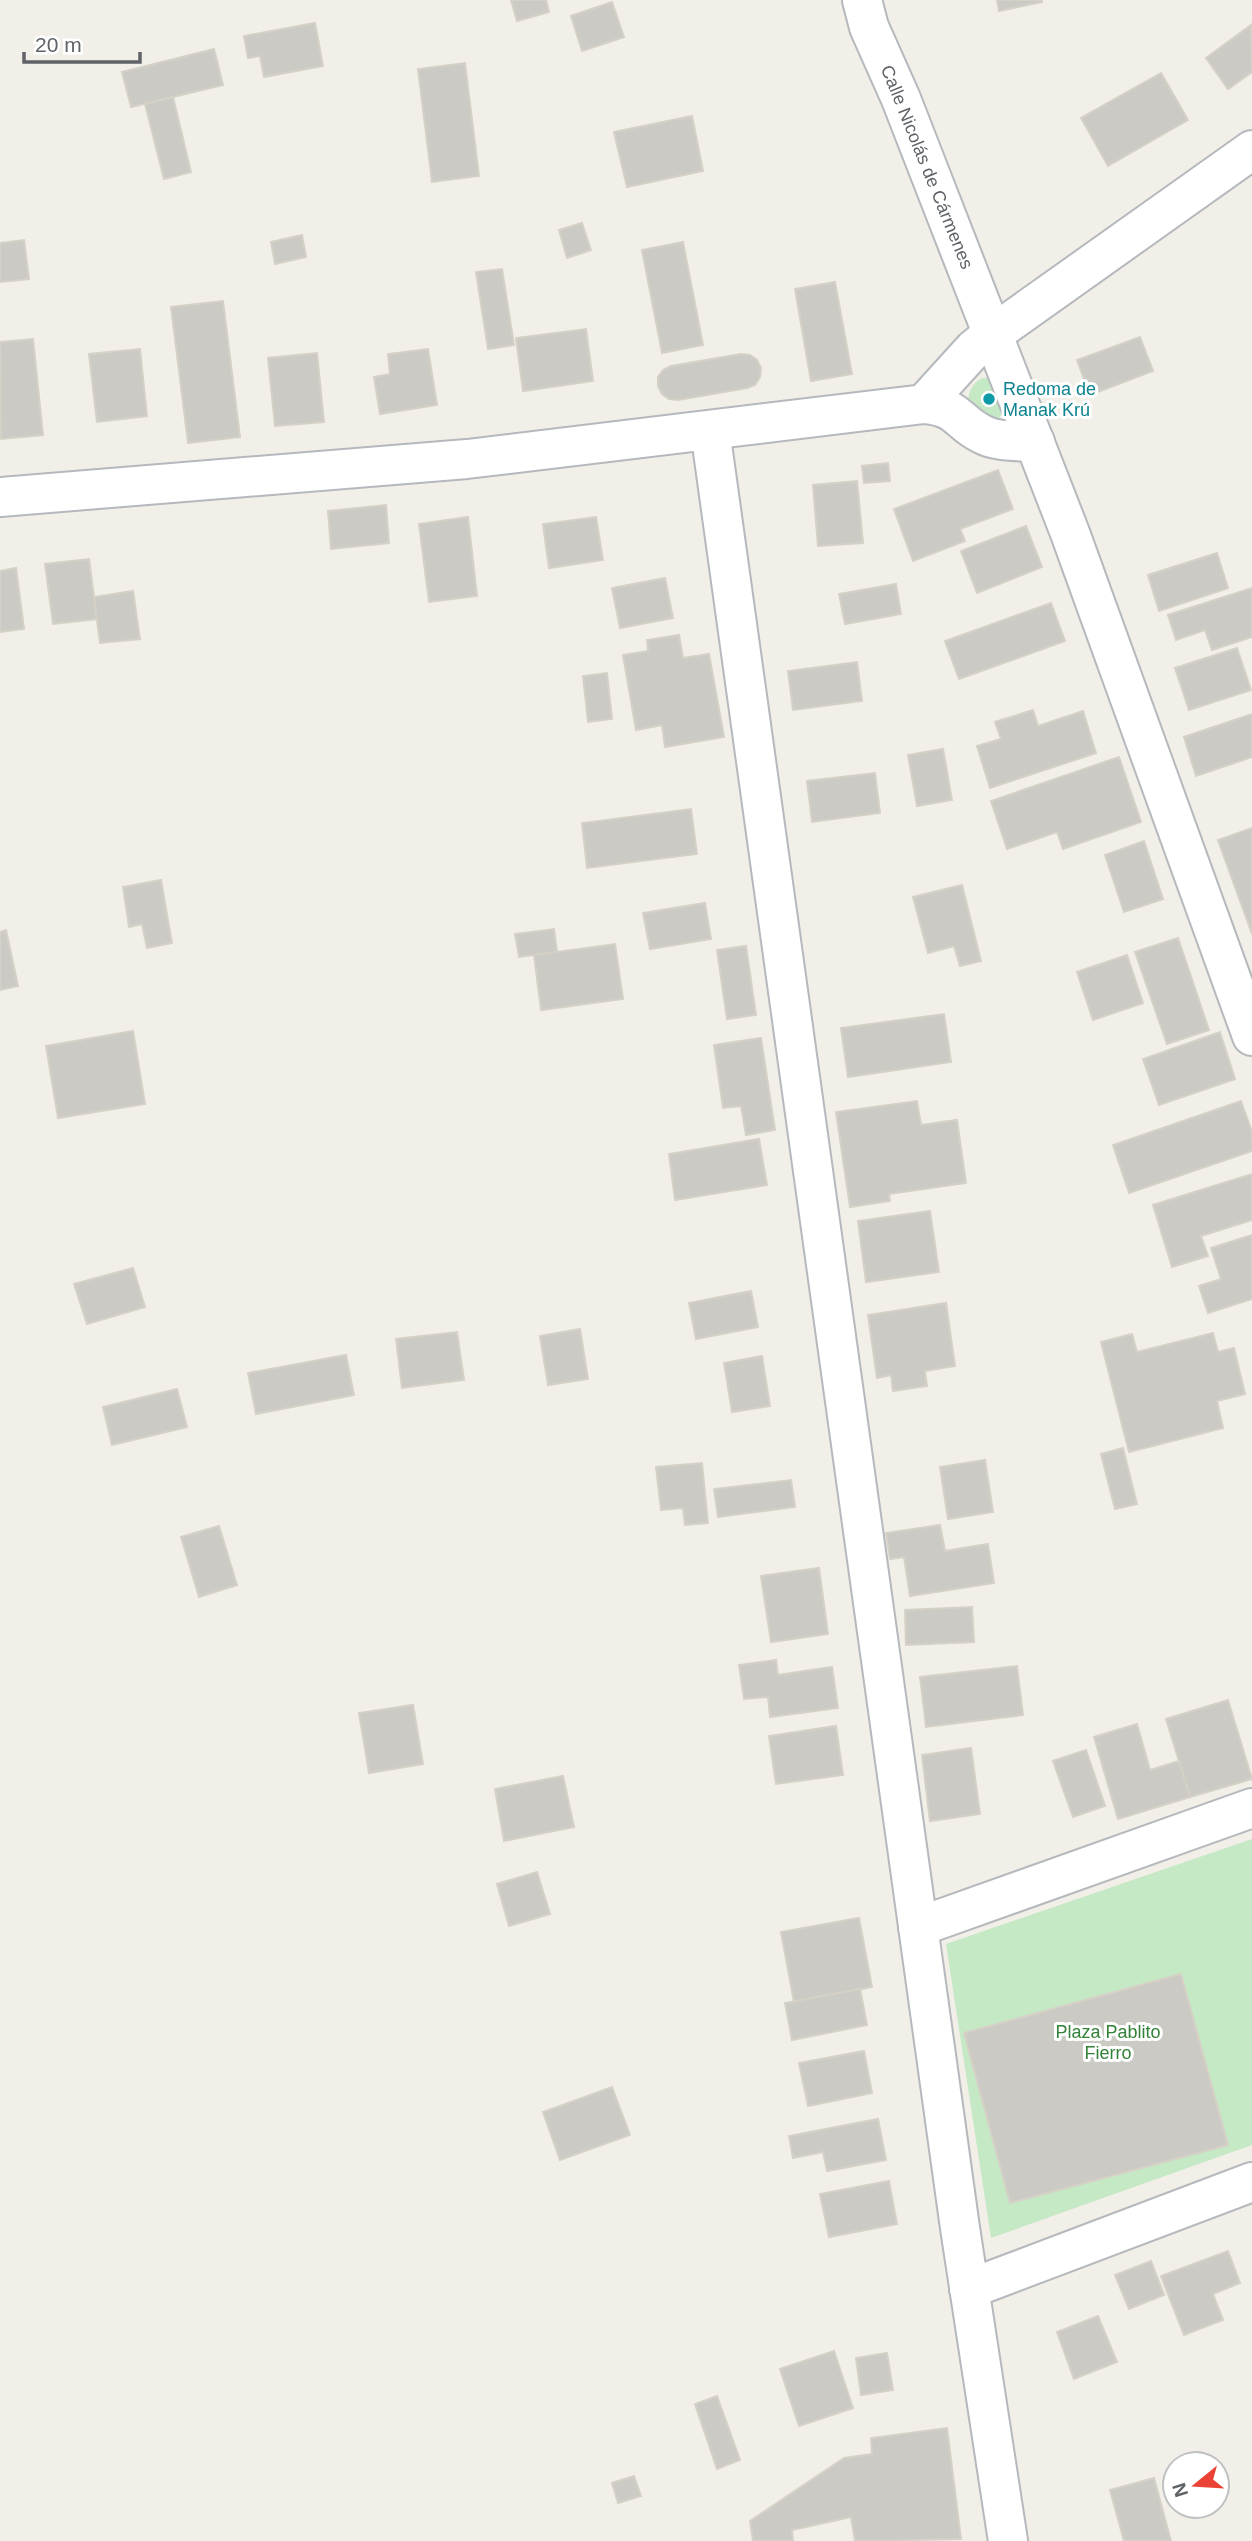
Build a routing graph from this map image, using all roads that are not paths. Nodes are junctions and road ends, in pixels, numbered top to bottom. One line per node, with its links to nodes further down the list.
1 (862, 0): 3 (street, Calle Nicolás de Cármenes)
2 (1252, 150): 3 (street)
3 (993, 334): 4 (street); 6 (street, Calle Nicolás de Cármenes)
4 (924, 404): 5 (street); 6 (street)
5 (710, 430): 7 (street); 10 (street)
6 (1035, 442): 8 (street, Calle Nicolás de Cármenes)
7 (0, 497)
8 (1252, 1036)
9 (1252, 1808): 10 (street)
10 (918, 1927): 12 (street)
11 (1252, 2182): 12 (street)
12 (969, 2289): 13 (street)
13 (1008, 2541)

